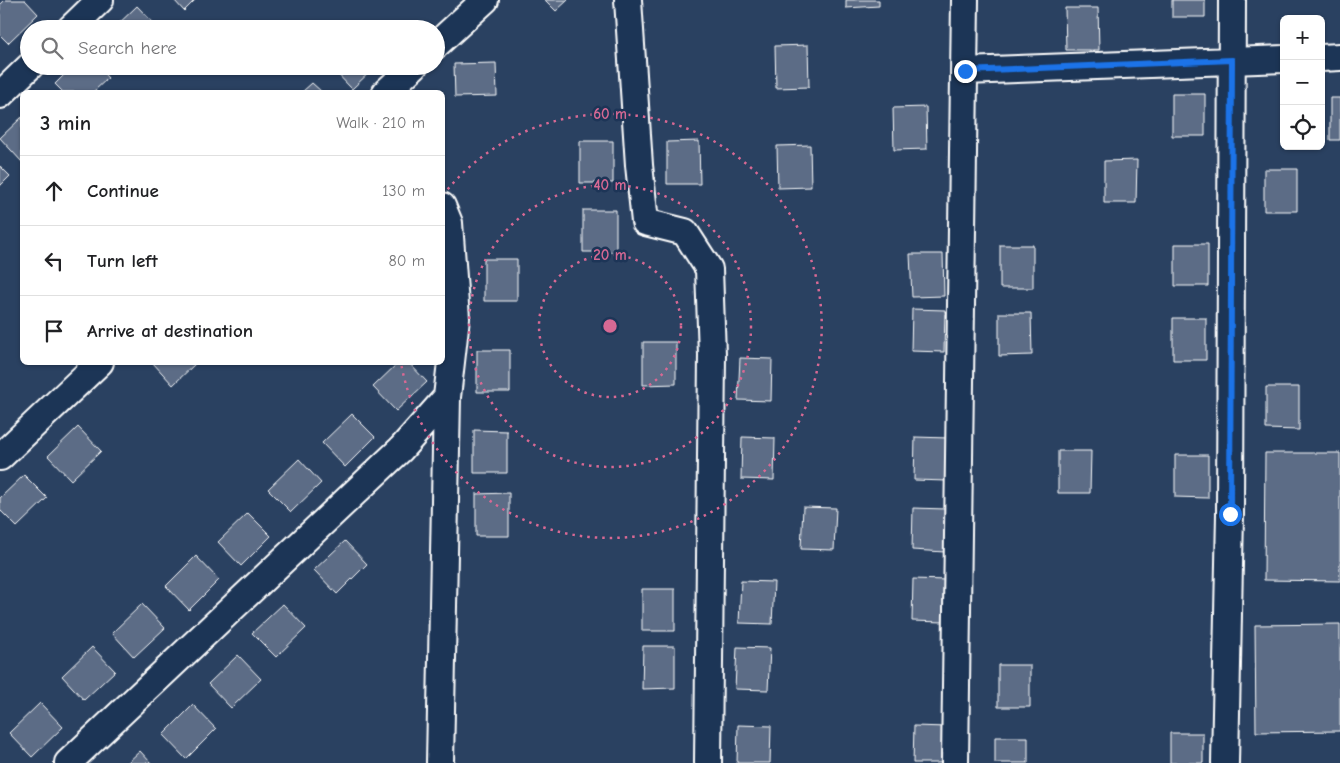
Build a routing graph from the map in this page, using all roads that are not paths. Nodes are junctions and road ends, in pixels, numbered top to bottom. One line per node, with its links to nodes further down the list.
1 (100, 0): 6 (street)
2 (485, 0): 7 (street)
3 (628, 0): 21 (street)
4 (966, 0): 12 (street)
5 (1232, 0): 11 (street)
6 (79, 20)
7 (445, 38)
8 (1340, 57): 9 (street)
9 (1325, 58)
10 (1280, 59): 11 (street)
11 (1232, 60): 12 (street); 23 (street)
12 (965, 71): 22 (street)
13 (21, 75): 14 (street)
14 (0, 95)
15 (445, 214): 17 (street)
16 (97, 365): 18 (street)
17 (447, 397): 19 (street); 20 (street)
18 (0, 457)
19 (68, 763)
20 (440, 763)
21 (708, 763)
22 (955, 763)
23 (1225, 763)

